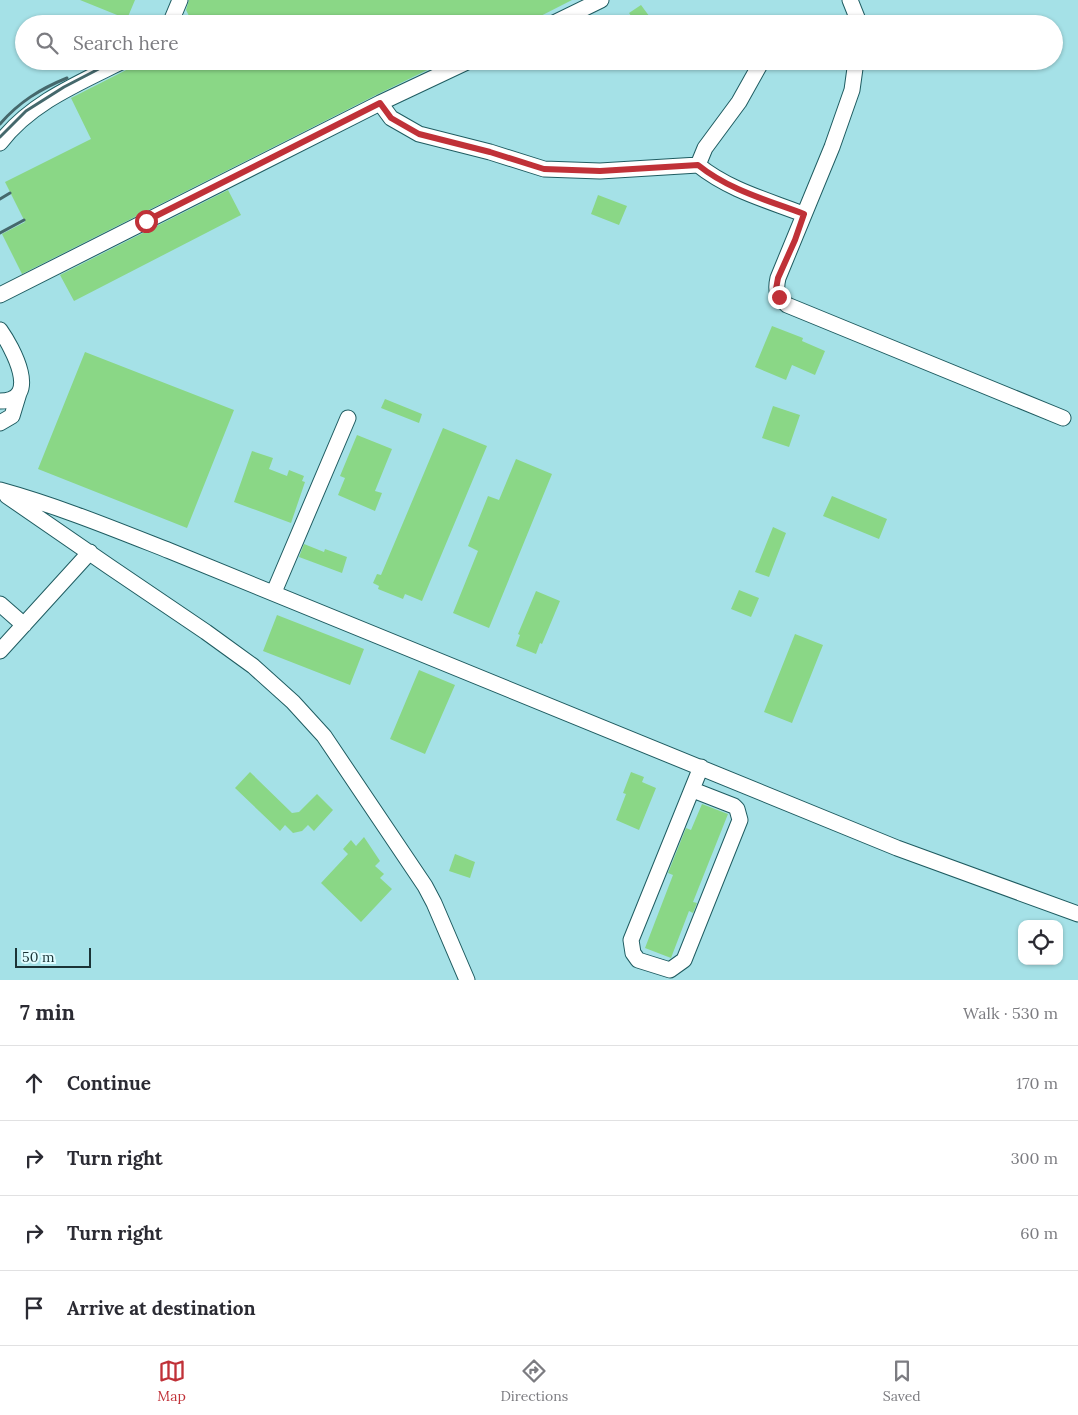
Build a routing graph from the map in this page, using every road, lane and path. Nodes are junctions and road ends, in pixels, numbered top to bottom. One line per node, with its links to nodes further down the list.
1 (180, 0): 4 (street)
2 (601, 0): 5 (street)
3 (850, 0): 6 (street)
4 (174, 15)
5 (570, 15)
6 (856, 15)
7 (106, 70): 12 (street)
8 (450, 70): 11 (street)
9 (757, 70): 13 (street)
10 (855, 70): 14 (street)
11 (380, 103): 13 (street); 15 (street)
12 (0, 143)
13 (698, 165): 14 (street)
14 (804, 214): 20 (street)
15 (0, 295)
16 (0, 330): 17 (street)
17 (19, 393): 18 (street); 21 (street)
18 (0, 401)
19 (348, 418): 24 (street)
20 (1063, 418)
21 (0, 423)
22 (0, 490): 23 (street); 24 (street)
23 (90, 552): 26 (street); 31 (street)
24 (274, 592): 28 (street)
25 (0, 604): 26 (street)
26 (24, 625): 27 (street)
27 (0, 651)
28 (701, 767): 29 (street); 30 (street)
29 (693, 790): 29 (street)
30 (1078, 914)
31 (467, 980)

